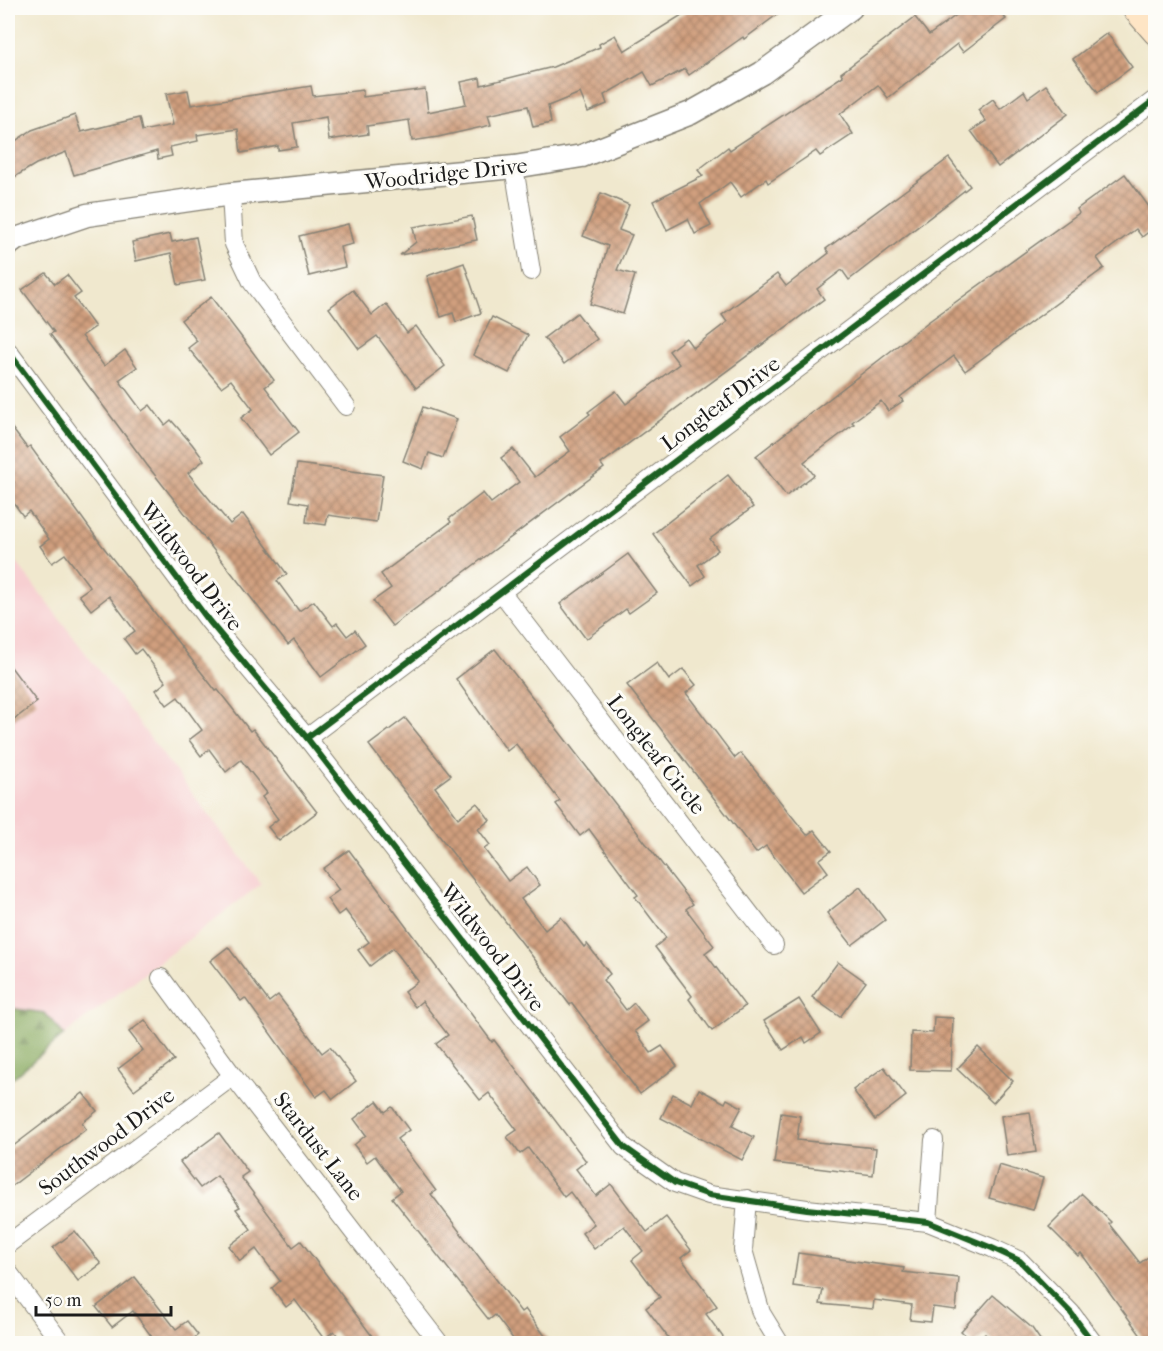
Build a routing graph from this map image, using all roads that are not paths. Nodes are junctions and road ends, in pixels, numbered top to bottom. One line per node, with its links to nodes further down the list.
1 (851, 8): 5 (street, Woodridge Drive)
2 (1135, 8): 3 (main road)
3 (1155, 32)
4 (1155, 99): 11 (street, Longleaf Drive)
5 (514, 167): 6 (street, Woodridge Drive); 8 (street)
6 (231, 194): 7 (street, Woodridge Drive); 10 (street)
7 (8, 245)
8 (531, 271)
9 (8, 351): 12 (street, Wildwood Drive)
10 (346, 406)
11 (502, 593): 12 (street, Longleaf Drive); 13 (street, Longleaf Circle)
12 (307, 738): 17 (street, Wildwood Drive)
13 (774, 945)
14 (161, 978): 15 (street, Stardust Lane)
15 (233, 1076): 19 (street, Southwood Drive); 22 (street, Stardust Lane)
16 (934, 1140): 18 (street)
17 (747, 1199): 18 (street, Wildwood Drive); 23 (street)
18 (928, 1222): 24 (street, Wildwood Drive)
19 (8, 1244)
20 (8, 1272): 21 (street)
21 (62, 1344)
22 (440, 1344)
23 (780, 1344)
24 (1094, 1344)

